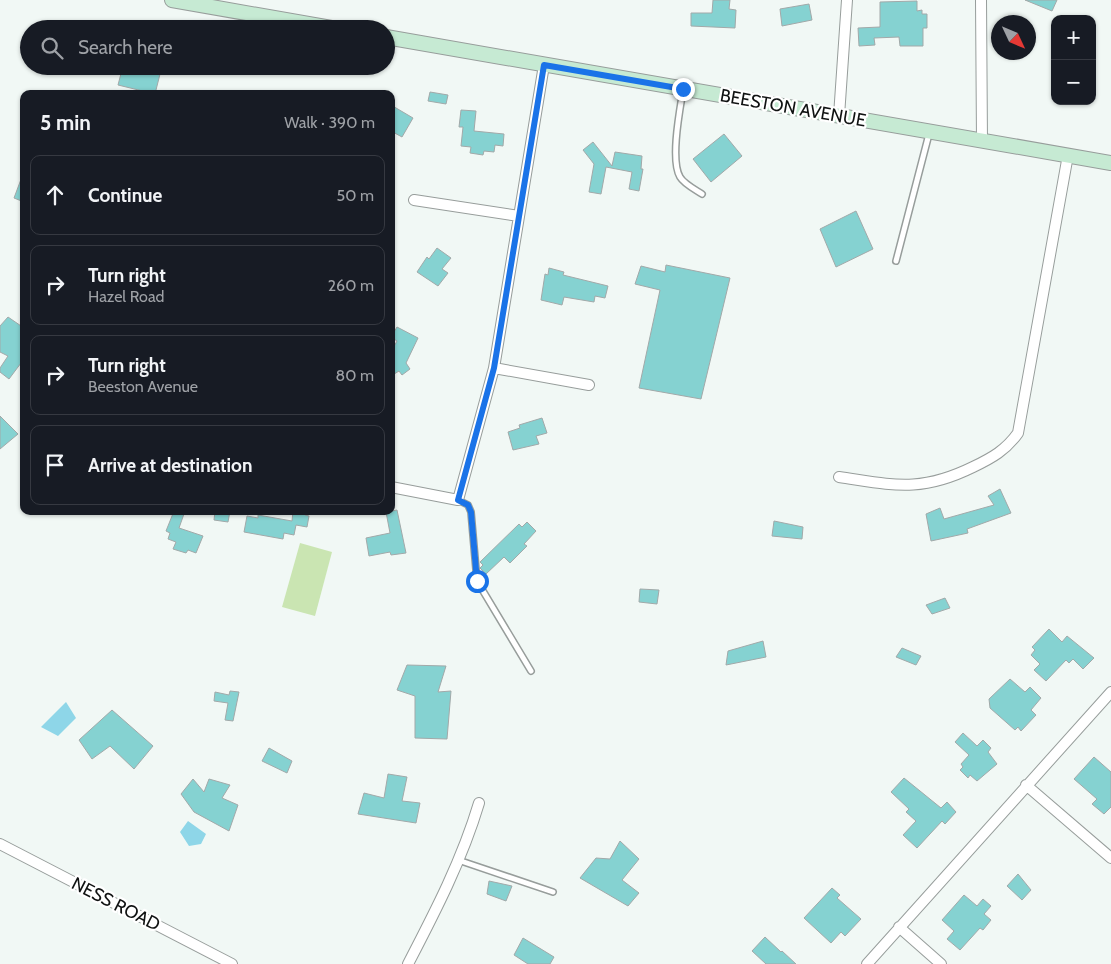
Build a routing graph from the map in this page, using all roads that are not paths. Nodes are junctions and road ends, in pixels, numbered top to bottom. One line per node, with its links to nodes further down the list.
1 (172, 0): 4 (street)
2 (847, 0): 8 (street)
3 (981, 0): 10 (street)
4 (286, 20)
5 (395, 39): 6 (street, BEESTON AVENUE)
6 (544, 65): 7 (street, BEESTON AVENUE); 15 (street)
7 (683, 89): 8 (street, BEESTON AVENUE); 13 (lane)
8 (839, 116): 9 (street, BEESTON AVENUE)
9 (930, 132): 10 (street, BEESTON AVENUE); 16 (lane)
10 (982, 141): 11 (street, BEESTON AVENUE)
11 (1068, 155): 12 (street, BEESTON AVENUE); 19 (street)
12 (1111, 163)
13 (702, 194)
14 (414, 200): 15 (street)
15 (519, 216): 17 (street)
16 (896, 262)
17 (494, 368): 18 (street); 21 (street)
18 (589, 385)
19 (839, 477)
20 (395, 488): 21 (street)
21 (458, 500): 22 (lane)
22 (531, 671)
23 (1111, 692): 24 (street)
24 (1026, 785): 27 (street); 30 (street)
25 (479, 803): 28 (street)
26 (0, 844): 31 (street, NESS ROAD)
27 (1111, 858)
28 (458, 860): 29 (lane); 32 (street)
29 (553, 892)
30 (899, 927): 33 (street); 34 (street)
31 (232, 964)
32 (408, 964)
33 (867, 964)
34 (941, 964)

